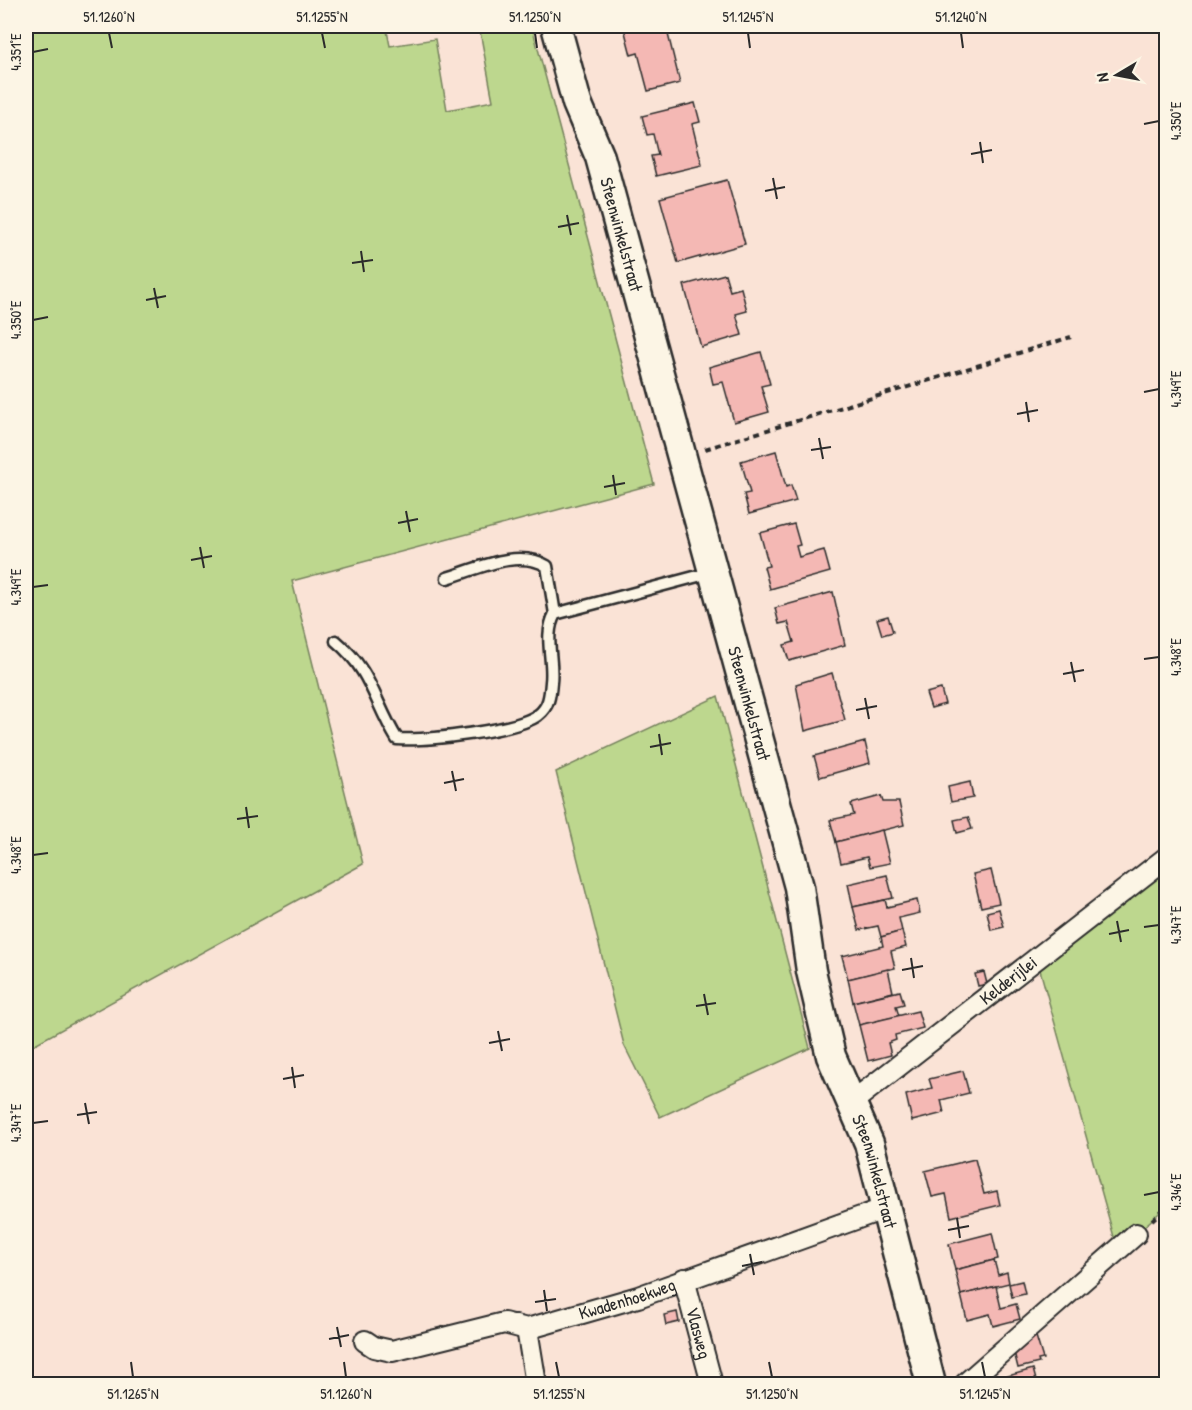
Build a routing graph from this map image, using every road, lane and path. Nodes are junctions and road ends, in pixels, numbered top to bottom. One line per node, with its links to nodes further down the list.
1 (556, 26): 3 (street, Steenwinkelstraat)
2 (1071, 337): 3 (path)
3 (682, 456): 4 (street, Steenwinkelstraat)
4 (713, 572): 6 (lane); 9 (street, Steenwinkelstraat)
5 (447, 578): 6 (lane)
6 (555, 614): 7 (lane)
7 (336, 641)
8 (1167, 858): 9 (street, Kelderijlei)
9 (852, 1102): 10 (street, Steenwinkelstraat)
10 (886, 1208): 12 (street, Kwadenhoekweg); 17 (street, Steenwinkelstraat)
11 (1136, 1234): 18 (street)
12 (684, 1280): 13 (street, Kwadenhoekweg); 16 (street, Vlasweg)
13 (527, 1329): 14 (street, Kwadenhoekweg); 15 (street)
14 (364, 1341)
15 (537, 1384)
16 (712, 1384)
17 (930, 1384)
18 (965, 1384)

